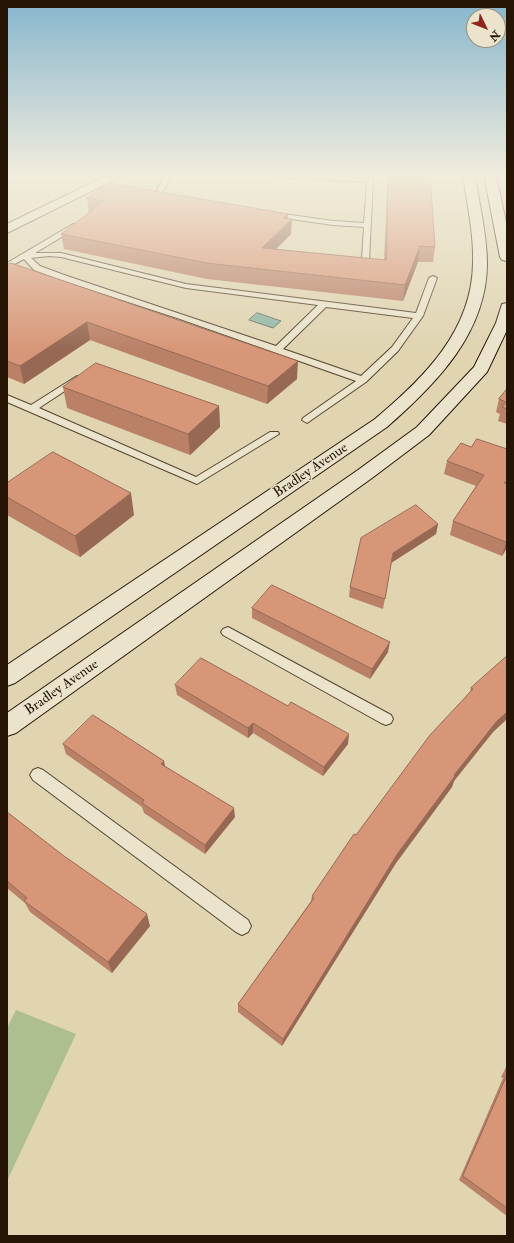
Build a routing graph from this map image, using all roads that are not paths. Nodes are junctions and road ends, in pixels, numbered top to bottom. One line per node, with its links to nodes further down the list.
1 (64, 233): 5 (lane)
2 (368, 233): 7 (lane)
3 (476, 233): 21 (main road, Bradley Avenue)
4 (502, 233): 6 (main road)
5 (25, 256): 8 (lane); 10 (lane); 13 (lane)
6 (507, 257)
7 (366, 259)
8 (7, 266)
9 (433, 278): 12 (lane)
10 (324, 304): 12 (lane); 13 (lane)
11 (507, 307): 23 (main road, Bradley Avenue)
12 (419, 316): 15 (lane)
13 (277, 350): 15 (lane)
14 (85, 374): 17 (lane)
15 (363, 380): 18 (lane)
16 (7, 398): 17 (lane)
17 (32, 409): 19 (lane)
18 (307, 420)
19 (274, 434)
20 (228, 632): 22 (lane)
21 (7, 677)
22 (386, 719)
23 (7, 726)
24 (38, 775): 25 (lane)
25 (242, 926)

